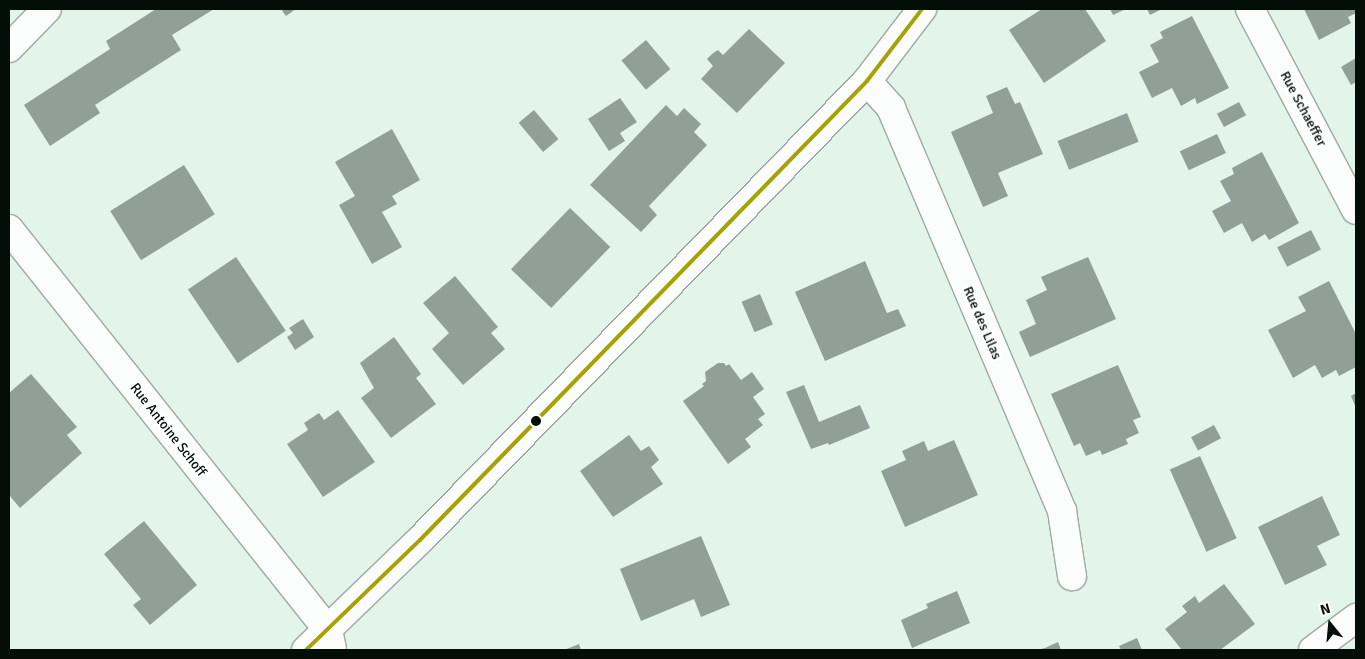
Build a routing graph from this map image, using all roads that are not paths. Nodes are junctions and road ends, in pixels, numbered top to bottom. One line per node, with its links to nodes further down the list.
1 (47, 9): 4 (street)
2 (922, 9): 5 (street)
3 (1250, 9): 6 (street, Rue Schaeffer)
4 (9, 48)
5 (867, 81): 8 (street, Rue des Lilas); 10 (street)
6 (1356, 210)
7 (9, 229): 10 (street, Rue Antoine Schoff)
8 (1072, 576)
9 (1356, 618): 12 (street)
10 (330, 640): 11 (street)
11 (306, 650)
12 (1313, 650)

